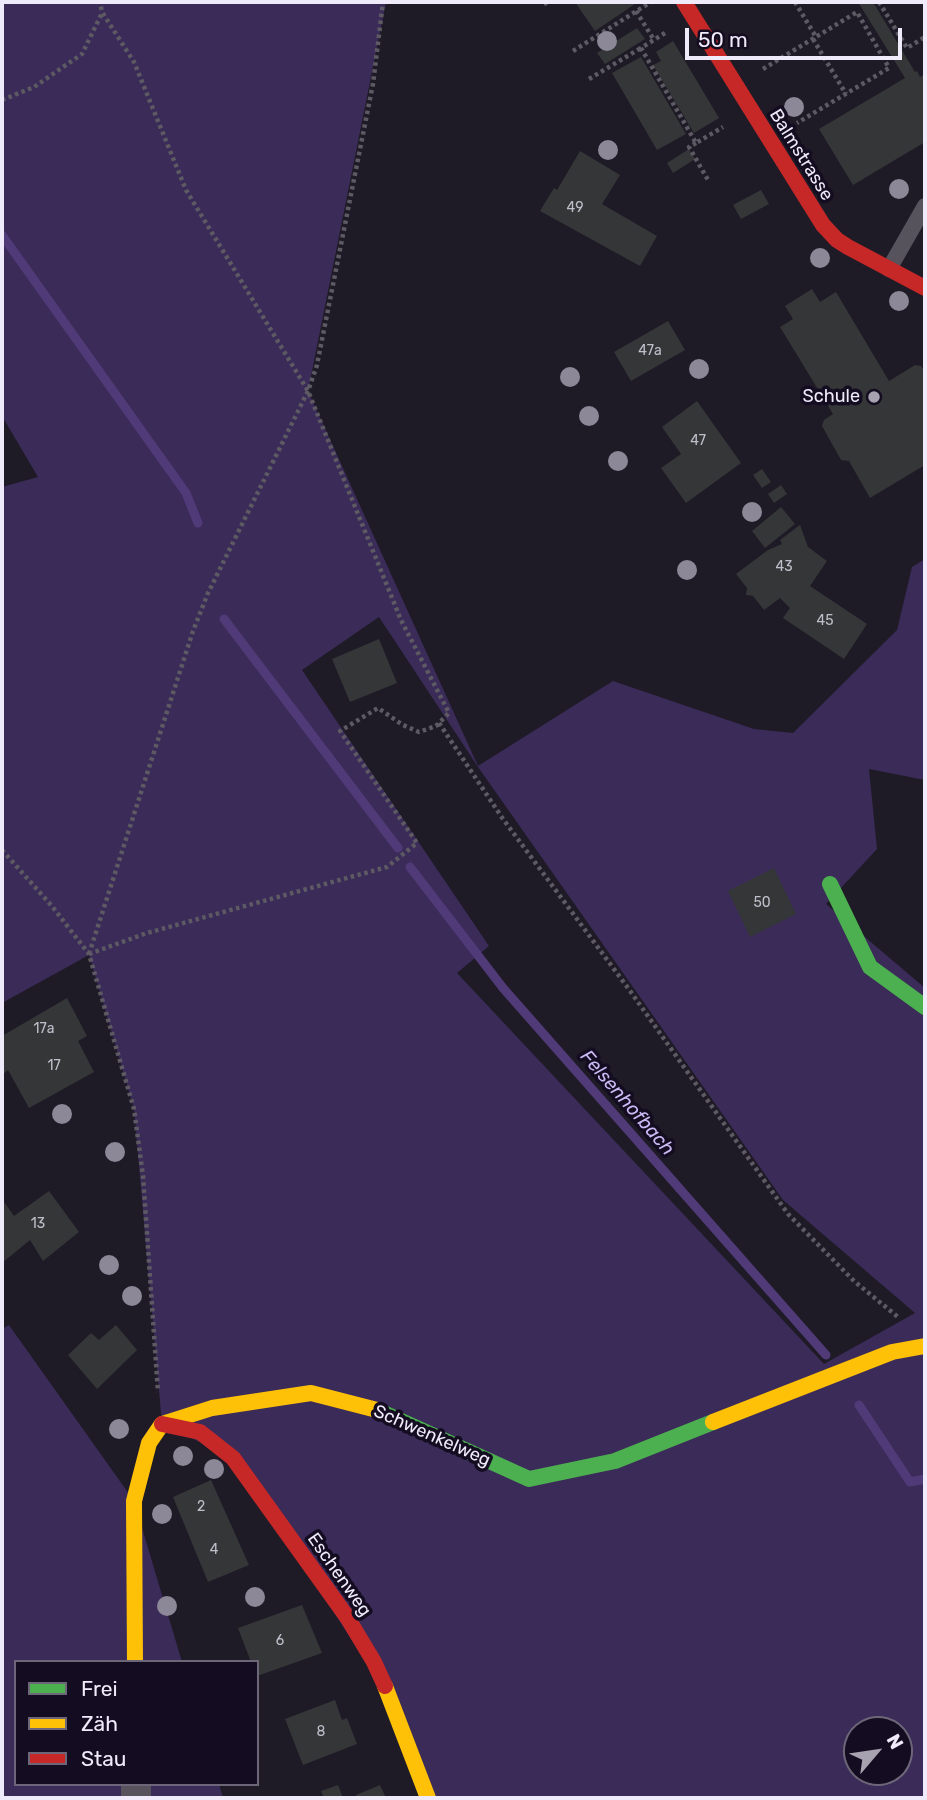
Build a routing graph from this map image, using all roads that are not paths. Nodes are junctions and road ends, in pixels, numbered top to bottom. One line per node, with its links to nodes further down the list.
1 (684, 2): 3 (street, Balmstrasse)
2 (925, 206): 3 (lane)
3 (889, 269): 4 (street, Balmstrasse)
4 (925, 288)
5 (830, 884): 6 (street)
6 (925, 1007)
7 (925, 1346): 8 (street, Schwenkelweg)
8 (162, 1424): 9 (street); 10 (street, Eschenweg)
9 (135, 1660)
10 (428, 1798)

